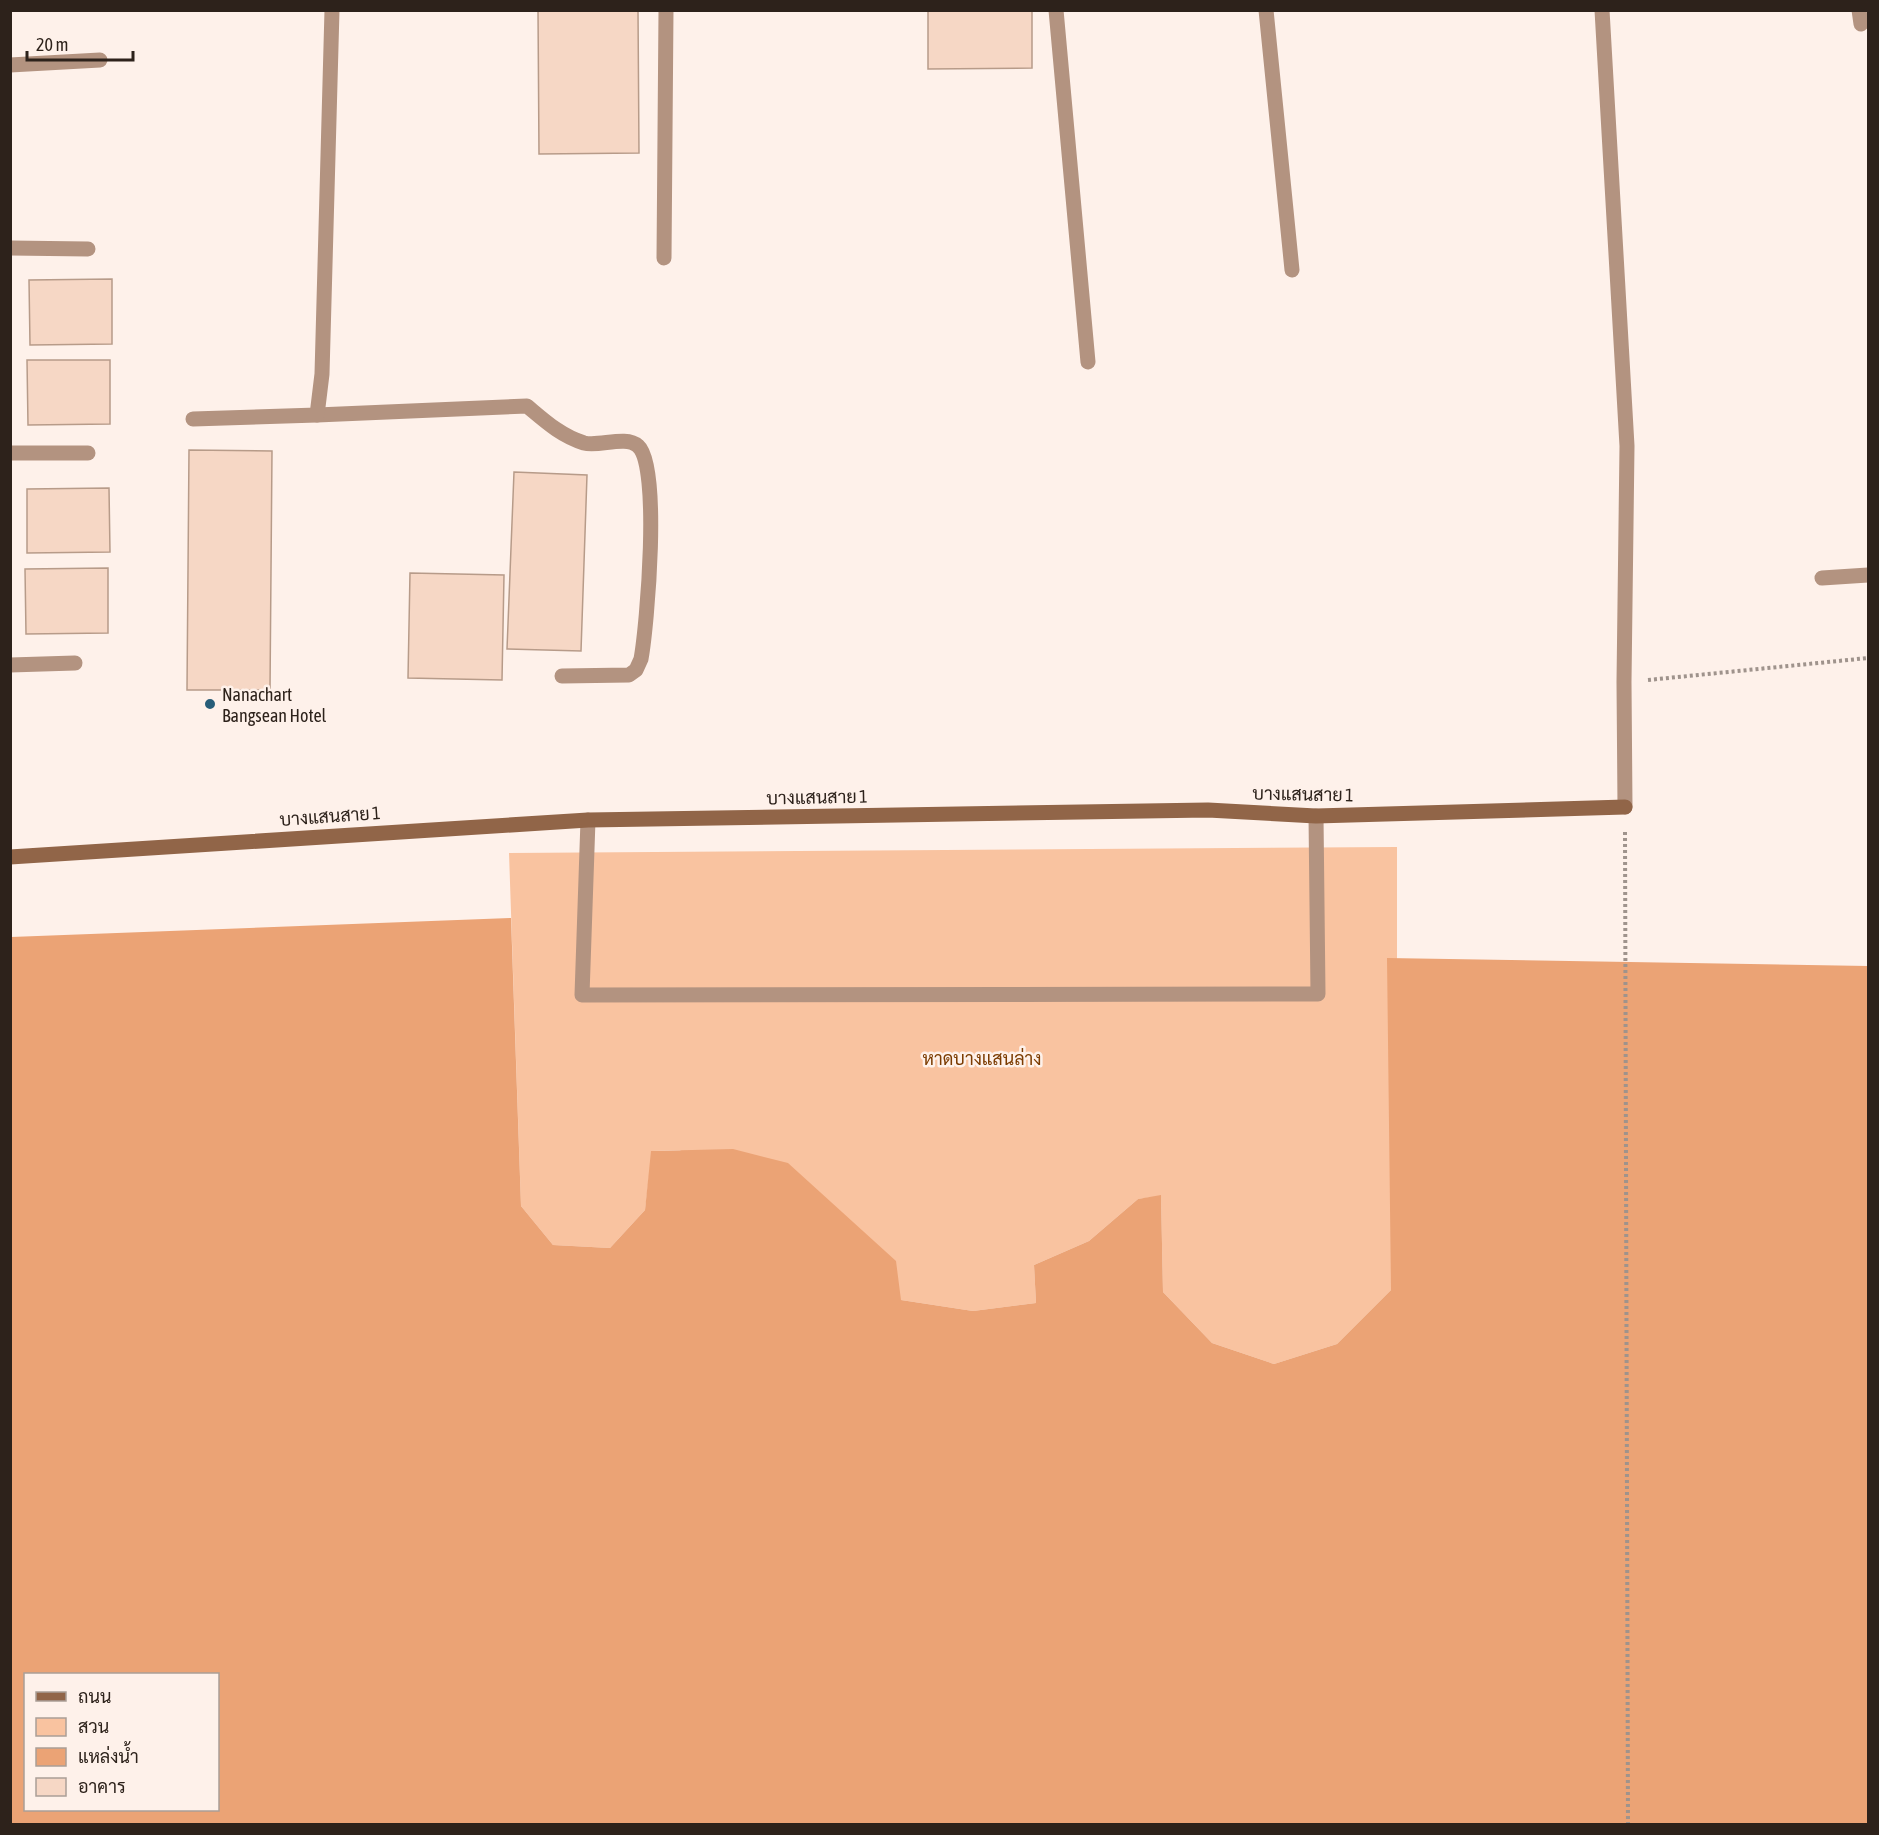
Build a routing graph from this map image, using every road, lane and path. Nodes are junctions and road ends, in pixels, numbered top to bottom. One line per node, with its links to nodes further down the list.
1 (332, 10): 13 (street)
2 (666, 10): 10 (street)
3 (1056, 10): 12 (street)
4 (1266, 10): 11 (street)
5 (1602, 10): 23 (street)
6 (100, 60): 7 (street)
7 (10, 64)
8 (10, 248): 9 (street)
9 (88, 249)
10 (664, 258)
11 (1292, 270)
12 (1088, 362)
13 (317, 415): 14 (street); 22 (street)
14 (193, 419)
15 (10, 453): 16 (street)
16 (88, 453)
17 (1869, 575): 18 (street)
18 (1822, 578)
19 (1869, 658): 23 (path)
20 (75, 663): 21 (street)
21 (10, 665)
22 (562, 676)
23 (1624, 682): 24 (street)
24 (1625, 807): 25 (street, บางแสนสาย 1); 28 (path)
25 (1316, 816): 26 (street, บางแสนสาย 1); 26 (street)
26 (588, 820): 27 (street, บางแสนสาย 1)
27 (10, 856)
28 (1628, 1824)

